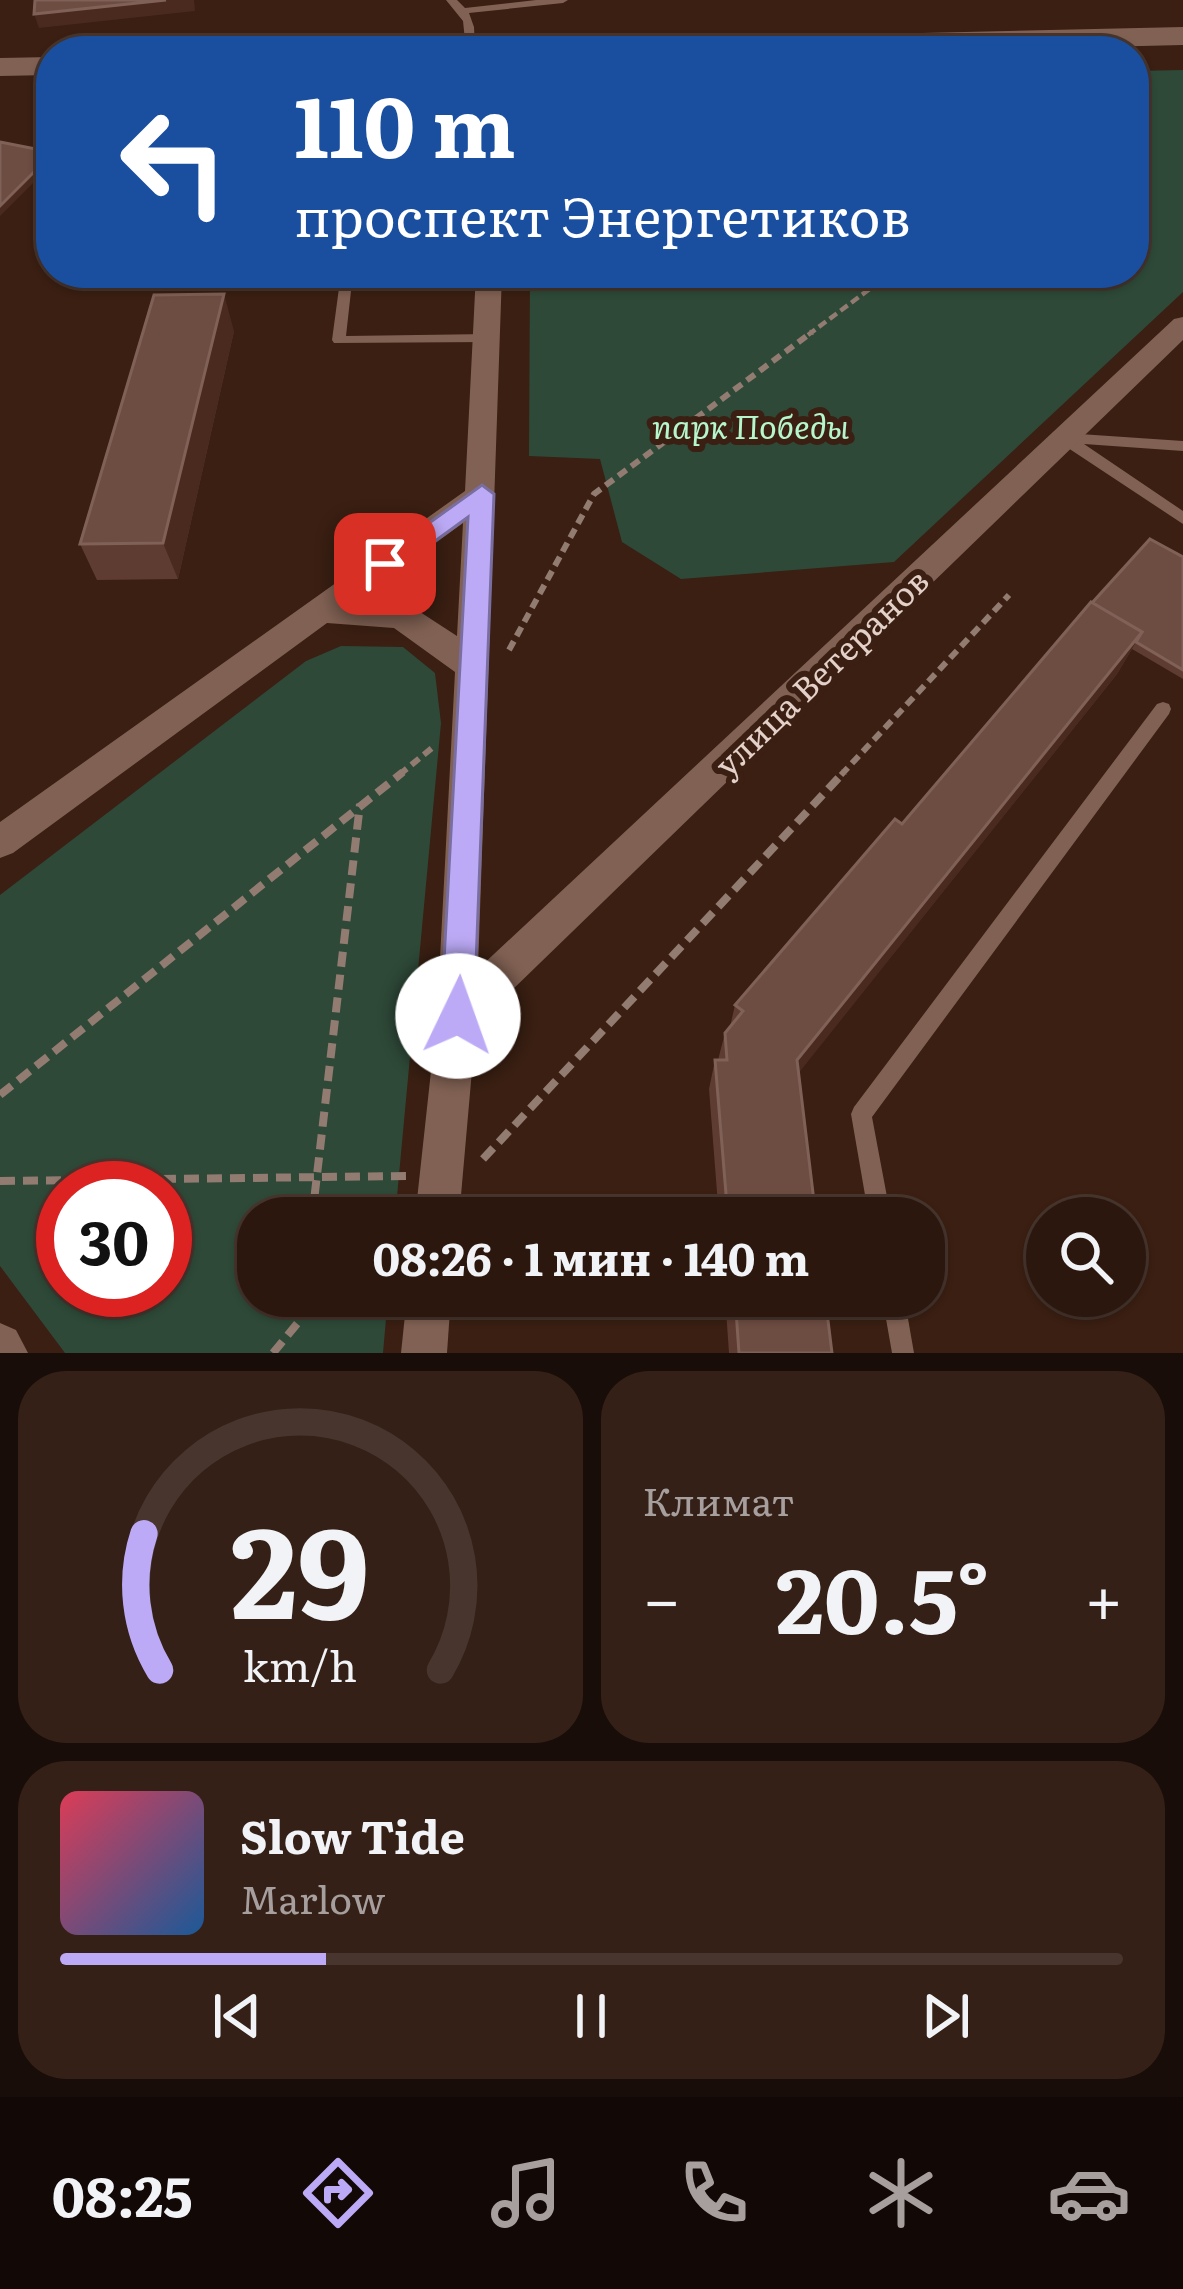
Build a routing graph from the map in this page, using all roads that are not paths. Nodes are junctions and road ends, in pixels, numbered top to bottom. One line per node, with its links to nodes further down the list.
1 (451, 0): 3 (lane)
2 (563, 0): 3 (lane)
3 (464, 10): 4 (lane)
4 (471, 36)
5 (1183, 36): 6 (main road)
6 (1149, 37)
7 (1183, 60): 8 (main road)
8 (1149, 61)
9 (36, 66): 10 (main road)
10 (0, 67)
11 (345, 288): 14 (lane)
12 (489, 288): 14 (street)
13 (1183, 325): 15 (street, улица Ветеранов)
14 (489, 338): 17 (street)
15 (1064, 438): 16 (lane); 18 (lane); 23 (street, улица Ветеранов)
16 (1183, 446)
17 (482, 494): 19 (street); 20 (street)
18 (1183, 518)
19 (320, 611): 20 (street); 22 (street)
20 (474, 669): 23 (street)
21 (1163, 709): 25 (lane)
22 (0, 842)
23 (458, 1016): 24 (street)
24 (439, 1197)
25 (876, 1197)
26 (427, 1317): 28 (street)
27 (897, 1317): 29 (lane)
28 (424, 1353)
29 (903, 1353)

